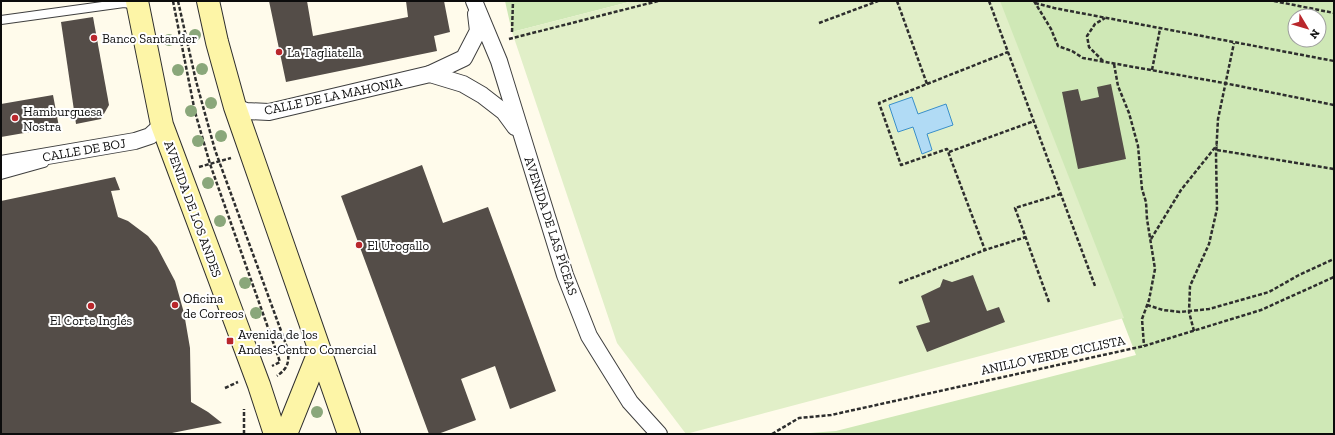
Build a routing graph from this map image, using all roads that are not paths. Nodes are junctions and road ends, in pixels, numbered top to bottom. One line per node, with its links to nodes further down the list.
1 (208, 1): 6 (main road)
2 (474, 1): 5 (street, CALLE DE LA MAHONIA); 8 (street, AVENIDA DE LAS PÍCEAS)
3 (137, 3): 4 (lane); 7 (main road, AVENIDA DE LOS ANDES)
4 (1, 20)
5 (430, 74): 6 (street, CALLE DE LA MAHONIA); 8 (street)
6 (235, 107): 12 (main road)
7 (162, 125): 9 (street, CALLE DE BOJ); 13 (main road, AVENIDA DE LOS ANDES)
8 (521, 135): 16 (street, AVENIDA DE LAS PÍCEAS)
9 (77, 151): 10 (street, CALLE DE BOJ); 11 (lane)
10 (1, 164)
11 (1, 176)
12 (319, 352): 14 (main road); 15 (main road)
13 (275, 434)
14 (286, 434)
15 (349, 434)
16 (659, 434)

